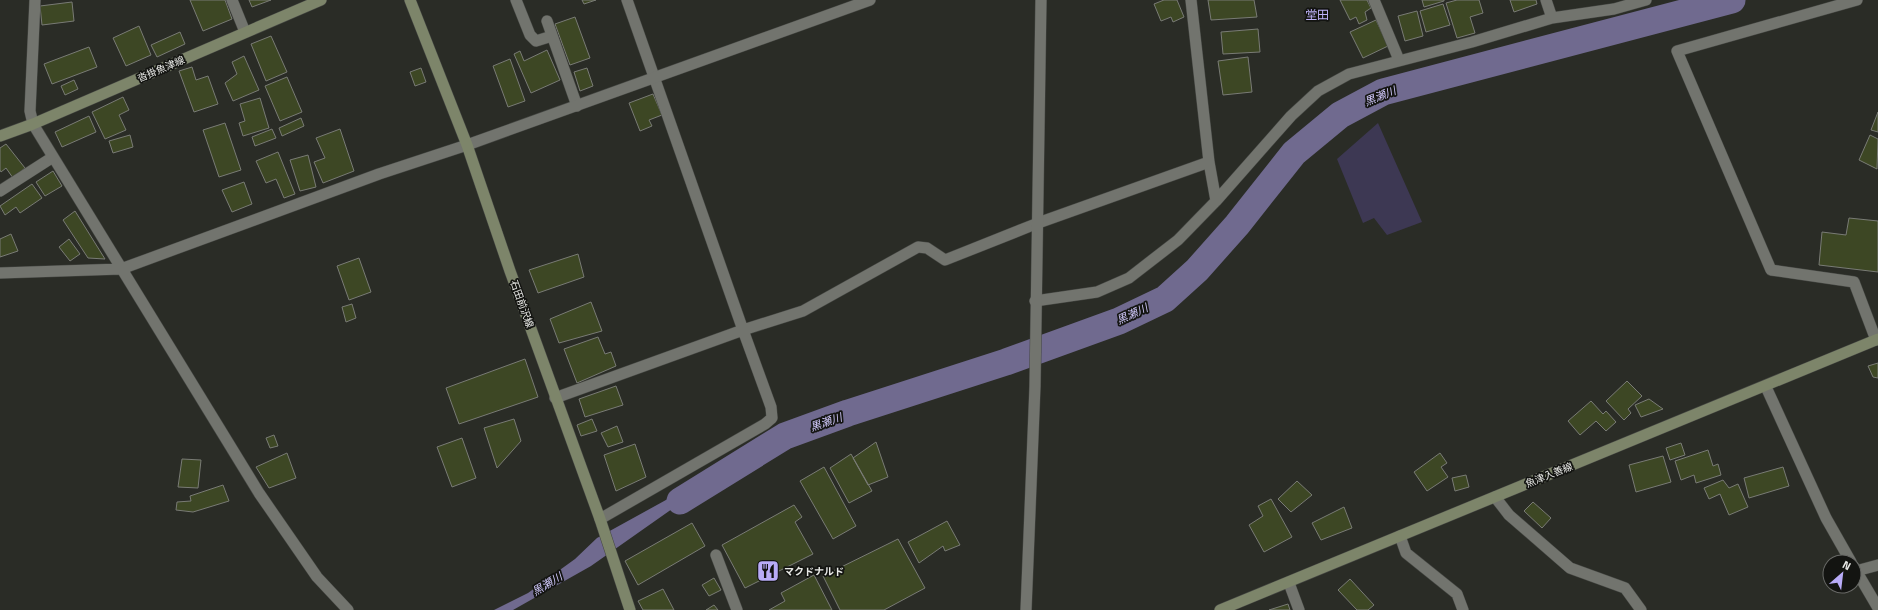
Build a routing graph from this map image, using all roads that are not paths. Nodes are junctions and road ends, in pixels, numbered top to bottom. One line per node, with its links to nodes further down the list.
1 (35, 0): 21 (street)
2 (232, 0): 16 (street)
3 (321, 0): 16 (main road, 沓掛魚津線)
4 (410, 0): 23 (main road, 石田前沢線)
5 (516, 0): 17 (street)
6 (627, 0): 19 (street)
7 (870, 0): 19 (street)
8 (1041, 0): 28 (street)
9 (1191, 0): 25 (street)
10 (1374, 0): 18 (street)
11 (1546, 0): 14 (street)
12 (1646, 0): 14 (street)
13 (1857, 0): 33 (street)
14 (1552, 18): 18 (street)
15 (547, 21): 17 (street)
16 (245, 32): 21 (main road, 沓掛魚津線)
17 (552, 36): 20 (street)
18 (1399, 60): 27 (street)
19 (655, 78): 20 (street); 32 (street)
20 (577, 106): 23 (street)
21 (33, 124): 22 (main road, 沓掛魚津線); 24 (street)
22 (0, 136)
23 (467, 145): 29 (street); 35 (main road, 石田前沢線)
24 (54, 157): 26 (street); 29 (street)
25 (1209, 162): 27 (street); 28 (street)
26 (0, 192)
27 (1216, 201): 31 (street)
28 (1038, 224): 31 (street); 32 (street)
29 (121, 268): 30 (street); 46 (street)
30 (0, 273)
31 (1035, 301): 49 (street)
32 (743, 330): 35 (street); 37 (street)
33 (1877, 340): 34 (main road, 魚津入善線)
34 (1766, 387): 36 (main road, 魚津入善線); 39 (street)
35 (555, 398): 37 (main road, 石田前沢線)
36 (1495, 497): 38 (main road, 魚津入善線); 53 (street)
37 (600, 519): 47 (main road, 石田前沢線)
38 (1400, 536): 44 (main road, 魚津入善線); 52 (street)
39 (1847, 554)
40 (716, 555): 48 (street)
41 (1878, 565): 42 (street)
42 (1862, 566)
43 (1862, 580): 45 (street)
44 (1289, 582): 50 (main road, 魚津入善線); 51 (street)
45 (1878, 608)
46 (348, 610)
47 (630, 610)
48 (737, 610)
49 (1026, 610)
50 (1220, 610)
51 (1299, 610)
52 (1463, 610)
53 (1641, 610)

